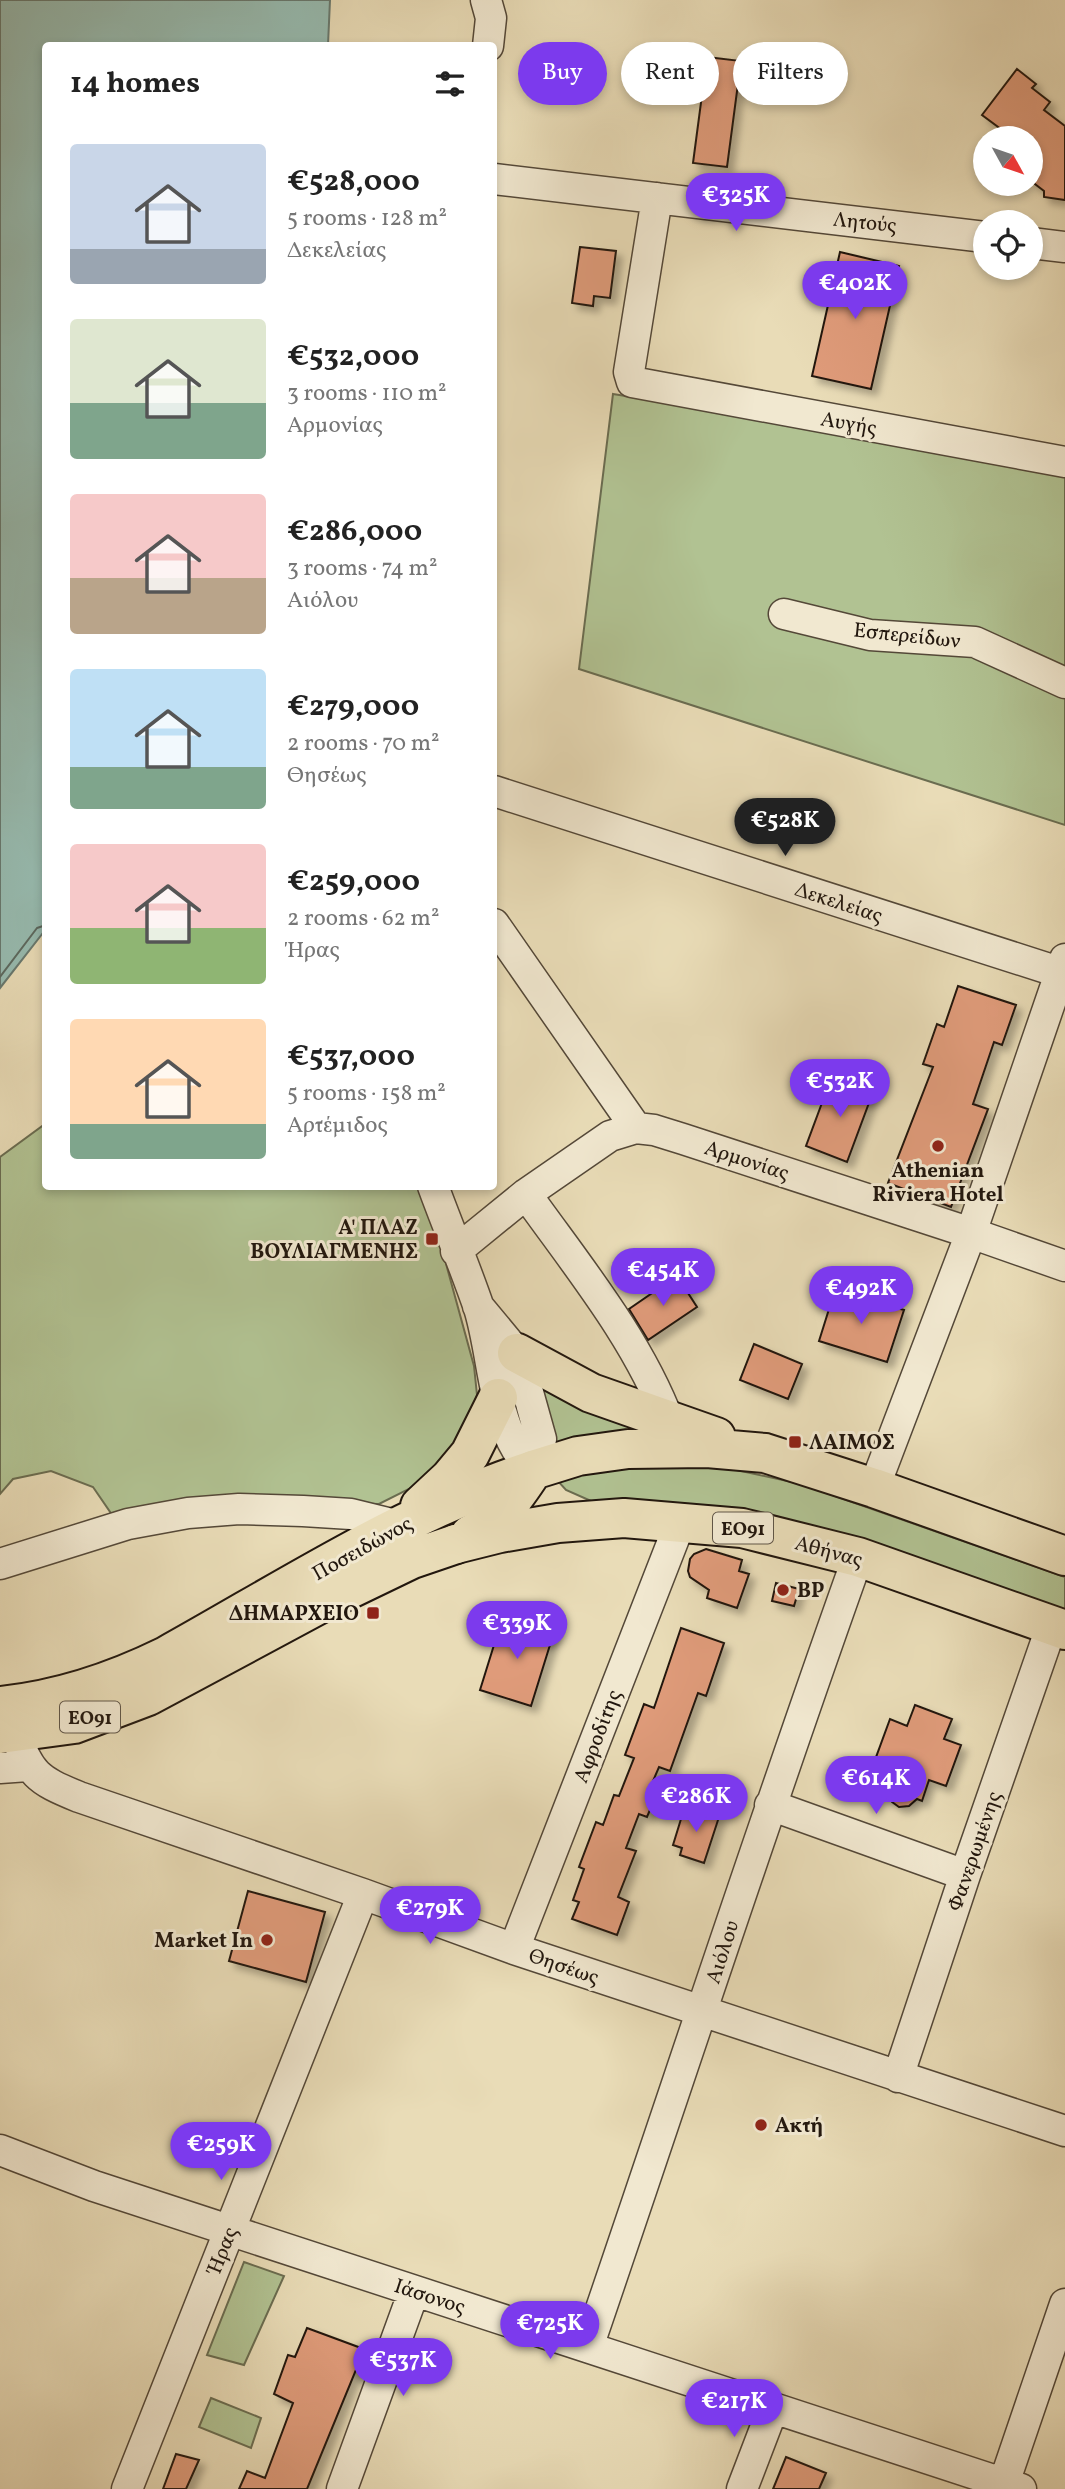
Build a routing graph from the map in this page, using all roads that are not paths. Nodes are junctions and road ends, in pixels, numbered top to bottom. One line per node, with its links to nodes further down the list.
1 (486, 0): 2 (street)
2 (488, 42)
3 (497, 179): 4 (street, Λητούς)
4 (657, 198): 5 (street, Λητούς); 8 (street, Αυγής)
5 (973, 236)
6 (1043, 244): 7 (street)
7 (1065, 247)
8 (1065, 462)
9 (784, 614): 10 (street, Εσπερείδων)
10 (1065, 683)
11 (497, 792): 13 (street, Δεκελείας)
12 (497, 928): 14 (street)
13 (1064, 969): 17 (street)
14 (636, 1128): 16 (street); 17 (street, Αρμονίας)
15 (434, 1190): 18 (street)
16 (526, 1194): 18 (street); 23 (street)
17 (971, 1233): 19 (street, Αρμονίας); 26 (street)
18 (456, 1251): 20 (street)
19 (1065, 1266)
20 (478, 1306): 21 (street); 22 (street)
21 (517, 1353): 23 (main road); 25 (street)
22 (498, 1398): 25 (street); 29 (main road)
23 (669, 1422): 24 (main road)
24 (765, 1453): 25 (main road, ΕΟ91); 26 (main road, ΕΟ91)
25 (533, 1470): 27 (main road); 29 (main road, Ποσειδώνος / ΕΟ91); 31 (main road)
26 (874, 1488): 32 (main road, ΕΟ91)
27 (624, 1518): 28 (main road, Αθήνας / ΕΟ91); 30 (main road, Αθήνας / ΕΟ91)
28 (680, 1522): 33 (main road, Αθήνας / ΕΟ91); 40 (street, Αφροδίτης)
29 (400, 1526): 34 (street); 36 (main road, Ποσειδώνος / ΕΟ91)
30 (500, 1533): 31 (main road, Ποσειδώνος / ΕΟ91)
31 (456, 1544): 36 (main road, Ποσειδώνος / ΕΟ91)
32 (1065, 1556)
33 (858, 1558): 35 (main road, Αθήνας / ΕΟ91); 37 (street, Αιόλου)
34 (0, 1564)
35 (1059, 1628): 38 (street, Φανερωμένης)
36 (8, 1741): 39 (street, Θησέως)
37 (770, 1805): 38 (street); 41 (street, Αιόλου)
38 (965, 1875): 42 (street, Φανερωμένης)
39 (363, 1894): 40 (street, Θησέως); 45 (street, Ήρας)
40 (514, 1949): 41 (street, Θησέως)
41 (702, 2013): 42 (street, Θησέως); 48 (street, Αιόλου)
42 (898, 2077): 43 (street, Θησέως)
43 (1065, 2131)
44 (0, 2150): 45 (street, Ιάσονος)
45 (230, 2231): 46 (street, Ιάσονος); 51 (street, Ήρας)
46 (414, 2291): 48 (street, Ιάσονος); 52 (street)
47 (1065, 2304): 50 (street)
48 (587, 2347): 49 (street, Ιάσονος)
49 (773, 2408): 50 (street, Ιάσονος); 53 (street)
50 (1009, 2487)
51 (127, 2489)
52 (342, 2489)
53 (742, 2489)

